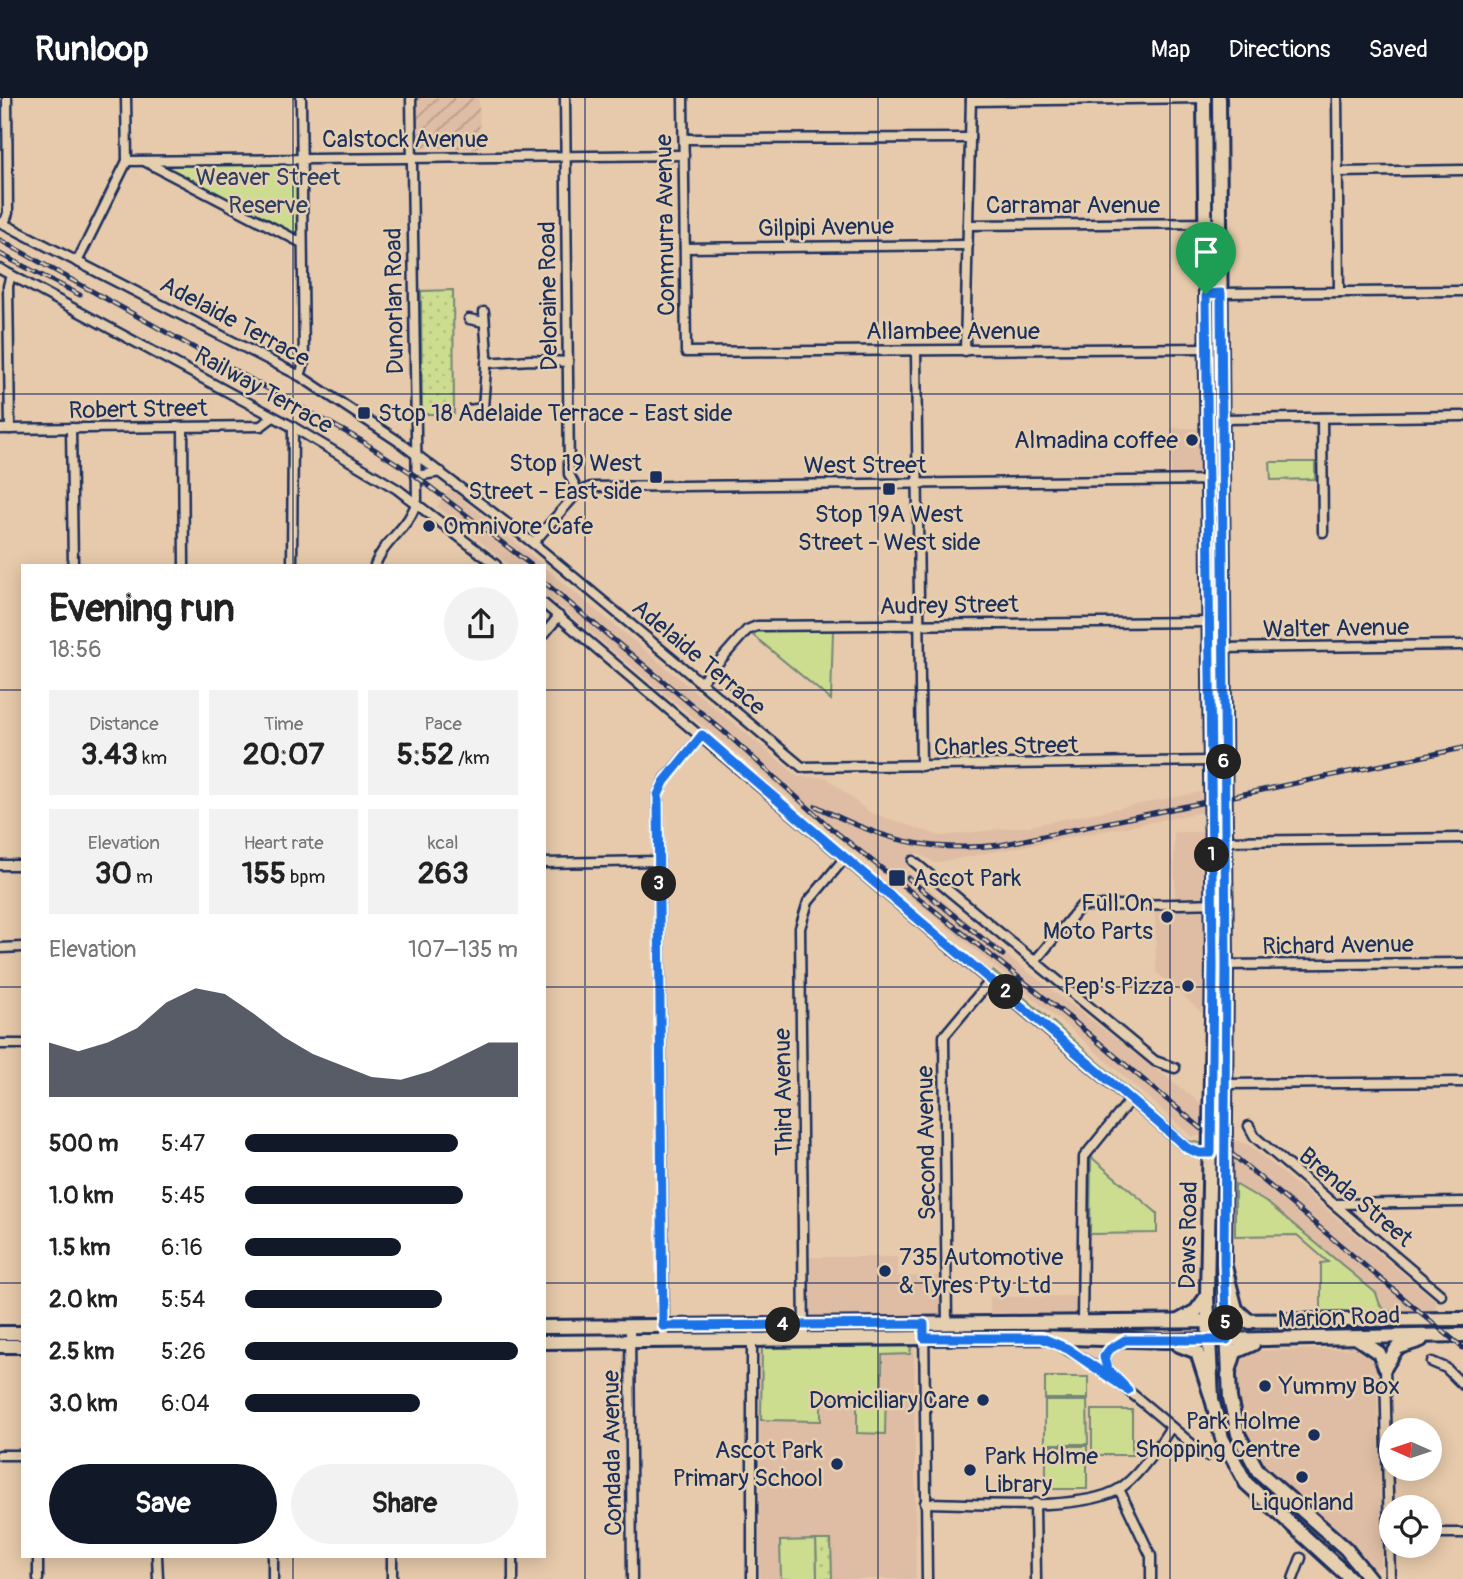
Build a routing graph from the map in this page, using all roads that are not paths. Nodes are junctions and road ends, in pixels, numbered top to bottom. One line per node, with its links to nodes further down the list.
1 (7, 98): 21 (street)
2 (126, 98): 17 (street)
3 (301, 98): 15 (street)
4 (411, 98): 16 (street, Dunorlan Road)
5 (565, 98): 14 (street, Deloraine Road)
6 (683, 98): 12 (street, Conmurra Avenue)
7 (1205, 98): 10 (street); 22 (main road, Daws Road)
8 (1219, 98): 23 (main road, Daws Road)
9 (1337, 98): 20 (street)
10 (971, 99): 11 (street)
11 (970, 138): 12 (street); 24 (street)
12 (684, 139): 13 (street, Conmurra Avenue)
13 (684, 155): 14 (street, Calstock Avenue); 27 (street, Conmurra Avenue)
14 (566, 157): 16 (street, Calstock Avenue); 43 (street, Deloraine Road)
15 (302, 159): 16 (street, Calstock Avenue); 18 (street, Calstock Avenue); 25 (street)
16 (412, 159): 55 (street, Dunorlan Road)
17 (127, 161): 18 (street, Calstock Avenue); 28 (street)
18 (144, 161): 25 (street)
19 (1463, 170): 20 (street)
20 (1338, 172): 32 (street)
21 (2, 223): 28 (street, Adelaide Terrace)
22 (1205, 223): 23 (street, Carramar Avenue); 24 (street, Carramar Avenue); 34 (main road, Daws Road)
23 (1220, 223): 33 (main road, Daws Road)
24 (968, 225): 26 (street)
25 (302, 243): 45 (street)
26 (968, 245): 27 (street, Gilpipi Avenue); 41 (street)
27 (685, 248): 42 (street, Conmurra Avenue)
28 (78, 262): 45 (street, Adelaide Terrace)
29 (0, 269): 30 (street, Railway Terrace)
30 (11, 275): 48 (street, Railway Terrace); 54 (street)
31 (1463, 291): 32 (street)
32 (1339, 292): 33 (street)
33 (1221, 293): 34 (street); 39 (main road, Daws Road)
34 (1206, 294): 38 (main road, Daws Road)
35 (484, 312): 37 (street)
36 (469, 319): 37 (street)
37 (484, 322): 44 (street)
38 (1207, 348): 39 (street, Allambee Avenue); 41 (street, Allambee Avenue); 58 (main road, Daws Road)
39 (1221, 348): 50 (main road, Daws Road)
40 (916, 351): 41 (street, Allambee Avenue); 42 (street, Allambee Avenue); 59 (street)
41 (965, 351)
42 (686, 352)
43 (568, 362): 44 (street); 60 (street, Deloraine Road)
44 (486, 363): 46 (street)
45 (300, 376): 55 (street, Adelaide Terrace)
46 (469, 410)
47 (1463, 416): 49 (street)
48 (273, 417): 51 (street, Railway Terrace); 52 (street, Robert Street)
49 (1322, 418): 50 (street); 62 (street)
50 (1222, 419): 58 (main road, Daws Road)
51 (293, 426): 61 (street, Railway Terrace); 66 (street)
52 (183, 427): 53 (street, Robert Street); 65 (street)
53 (71, 428): 54 (street, Robert Street); 64 (street)
54 (5, 429)
55 (415, 453): 56 (street, Adelaide Terrace); 57 (street, Dunorlan Road)
56 (441, 472): 57 (street); 63 (street, Adelaide Terrace)
57 (416, 476): 61 (street, Dunorlan Road)
58 (1215, 480): 59 (street, West Street); 71 (main road, Daws Road)
59 (917, 484): 60 (street, West Street); 72 (street)
60 (578, 492): 63 (street)
61 (416, 503): 67 (street); 68 (street, Railway Terrace)
62 (1323, 531)
63 (533, 543): 76 (street, Adelaide Terrace)
64 (73, 564)
65 (184, 564)
66 (292, 564)
67 (375, 564)
68 (495, 564)
69 (546, 606): 70 (street)
70 (559, 616): 73 (street); 77 (street)
71 (1216, 622): 72 (street, Audrey Street); 75 (main road, Daws Road)
72 (919, 624): 76 (street, Audrey Street); 79 (street)
73 (546, 632)
74 (1463, 645): 75 (street, Walter Avenue)
75 (1217, 648): 78 (main road, Daws Road); 82 (main road, Daws Road)
76 (700, 683): 80 (street, Adelaide Terrace)
77 (702, 735): 83 (street); 85 (street)
78 (1211, 761): 79 (street, Charles Street); 89 (main road, Daws Road)
79 (921, 766): 80 (street, Charles Street)
80 (802, 767)
81 (1463, 838): 82 (street)
82 (1225, 841): 89 (main road, Daws Road)
83 (844, 859): 95 (street); 118 (street, Third Avenue)
84 (913, 861): 92 (street)
85 (659, 862): 86 (street); 120 (street)
86 (546, 863)
87 (0, 865): 88 (street)
88 (21, 865)
89 (1219, 904): 92 (street); 94 (main road, Daws Road)
90 (21, 947): 91 (street)
91 (0, 948)
92 (1034, 961): 98 (street)
93 (1463, 963): 94 (street, Richard Avenue)
94 (1219, 965): 100 (main road, Daws Road); 103 (main road, Daws Road)
95 (991, 980): 101 (street); 115 (street, Second Avenue)
96 (0, 1044): 97 (street)
97 (21, 1044)
98 (1175, 1068)
99 (1463, 1082): 100 (street)
100 (1226, 1084): 106 (main road, Daws Road)
101 (1131, 1099): 103 (street); 116 (street)
102 (1249, 1126): 105 (street, Brenda Street)
103 (1211, 1153): 108 (main road, Daws Road)
104 (1463, 1202): 105 (street)
105 (1337, 1204): 107 (street, Brenda Street)
106 (1224, 1263): 111 (main road, Daws Road); 112 (main road)
107 (1441, 1295)
108 (1207, 1296): 110 (main road, Daws Road); 113 (main road)
109 (1463, 1319): 112 (main road, Marion Road)
110 (1209, 1322): 111 (main road, Marion Road); 113 (main road, Marion Road); 134 (main road, Daws Road)
111 (1226, 1322): 112 (main road, Marion Road); 135 (main road, Daws Road)
112 (1250, 1322)
113 (1173, 1323): 116 (main road, Marion Road)
114 (924, 1324): 115 (main road, Marion Road); 118 (main road, Marion Road); 127 (street)
115 (947, 1324): 116 (main road, Marion Road)
116 (1082, 1324)
117 (751, 1325): 118 (main road, Marion Road); 120 (main road, Marion Road); 132 (street)
118 (804, 1325): 129 (street, Third Avenue)
119 (630, 1326): 120 (main road, Marion Road); 121 (main road, Marion Road); 130 (street, Condada Avenue)
120 (663, 1326): 131 (street)
121 (546, 1327)
122 (0, 1333): 123 (main road)
123 (21, 1333)
124 (1439, 1335): 125 (main road, Marion Road); 126 (main road, Marion Road); 142 (main road)
125 (1463, 1335)
126 (1355, 1337): 136 (main road, Marion Road); 142 (main road)
127 (924, 1338): 128 (main road, Marion Road); 129 (main road, Marion Road); 153 (street)
128 (1042, 1338): 133 (main road, Marion Road); 145 (street)
129 (804, 1339): 132 (main road, Marion Road)
130 (630, 1340): 131 (main road, Marion Road); 138 (main road, Marion Road); 169 (street, Condada Avenue)
131 (664, 1340): 132 (main road, Marion Road)
132 (752, 1340): 170 (street)
133 (1125, 1340): 137 (main road, Marion Road); 145 (street)
134 (1209, 1340): 135 (main road, Marion Road); 137 (main road, Marion Road); 146 (main road, Daws Road)
135 (1227, 1340): 136 (main road, Marion Road); 143 (main road, Daws Road)
136 (1271, 1340): 143 (main road)
137 (1165, 1341): 146 (main road)
138 (546, 1342)
139 (0, 1346): 140 (main road)
140 (21, 1346)
141 (1433, 1362): 144 (street)
142 (1385, 1367): 152 (street)
143 (1228, 1375): 176 (main road, Daws Road)
144 (1463, 1385)
145 (1128, 1390): 147 (street)
146 (1212, 1399): 175 (main road)
147 (1171, 1427): 150 (street); 151 (street)
148 (0, 1455): 149 (street)
149 (21, 1455)
150 (1206, 1456)
151 (1119, 1489): 154 (street); 173 (street)
152 (1389, 1495)
153 (925, 1503): 154 (street); 171 (street)
154 (1035, 1503): 172 (street)
155 (1442, 1533): 156 (street)
156 (1463, 1533)
157 (38, 1558): 164 (street)
158 (158, 1558): 165 (street)
159 (273, 1558): 166 (street)
160 (392, 1558): 167 (street)
161 (513, 1558): 168 (street)
162 (1301, 1558): 174 (street)
163 (1390, 1558): 177 (street)
164 (38, 1579)
165 (158, 1579)
166 (273, 1579)
167 (392, 1579)
168 (513, 1579)
169 (632, 1579)
170 (752, 1579)
171 (926, 1579)
172 (1035, 1579)
173 (1152, 1579)
174 (1293, 1579)
175 (1351, 1579)
176 (1370, 1579)
177 (1390, 1579)

